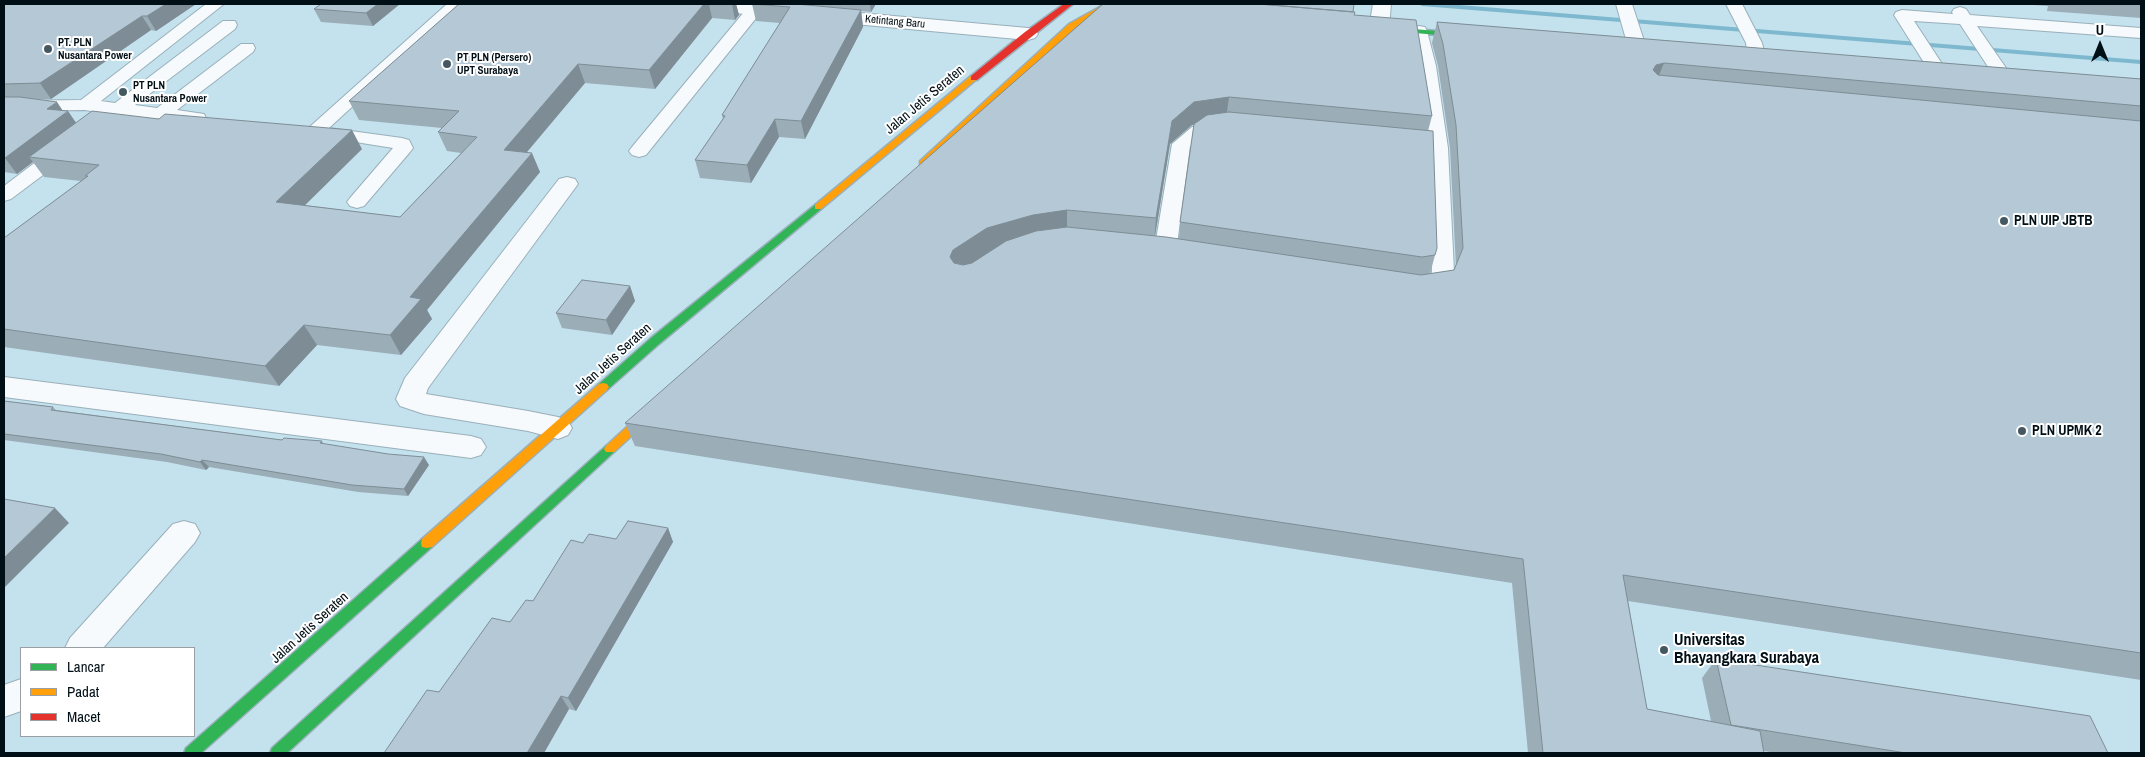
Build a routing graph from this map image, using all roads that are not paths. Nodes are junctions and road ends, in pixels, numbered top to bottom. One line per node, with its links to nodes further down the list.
1 (216, 4): 25 (lane)
2 (456, 4): 32 (lane)
3 (702, 4): 9 (street, Ketintang Baru)
4 (1069, 4): 15 (street, Jalan Jetis Seraten)
5 (1090, 4): 34 (street)
6 (1734, 4): 20 (lane)
7 (1955, 4): 11 (lane)
8 (1382, 6): 13 (street)
9 (755, 9): 15 (street, Ketintang Baru); 33 (lane)
10 (1627, 16): 19 (lane)
11 (1965, 19): 16 (lane); 22 (lane); 24 (lane)
12 (229, 25): 27 (lane)
13 (1374, 28): 14 (street)
14 (1419, 31): 17 (street); 39 (lane)
15 (1028, 34): 42 (street, Jalan Jetis Seraten)
16 (2141, 34)
17 (1486, 37)
18 (247, 48): 28 (lane)
19 (1639, 50)
20 (1757, 60)
21 (1922, 74): 22 (street)
22 (1946, 76)
23 (1988, 80): 24 (street)
24 (2011, 82)
25 (84, 105): 26 (lane); 27 (lane)
26 (4, 106)
27 (117, 110): 28 (lane); 36 (lane)
28 (160, 114): 29 (lane)
29 (217, 121)
30 (1236, 128): 38 (lane)
31 (294, 130): 32 (lane)
32 (313, 132): 37 (lane)
33 (639, 151)
34 (918, 168)
35 (567, 184): 42 (street)
36 (4, 195)
37 (357, 202)
38 (1165, 252)
39 (1405, 288)
40 (4, 387): 43 (street)
41 (667, 396): 49 (street)
42 (558, 428): 48 (street, Jalan Jetis Seraten)
43 (471, 447)
44 (184, 533): 45 (street)
45 (83, 647)
46 (20, 695): 47 (street)
47 (4, 701)
48 (191, 753)
49 (277, 753)

